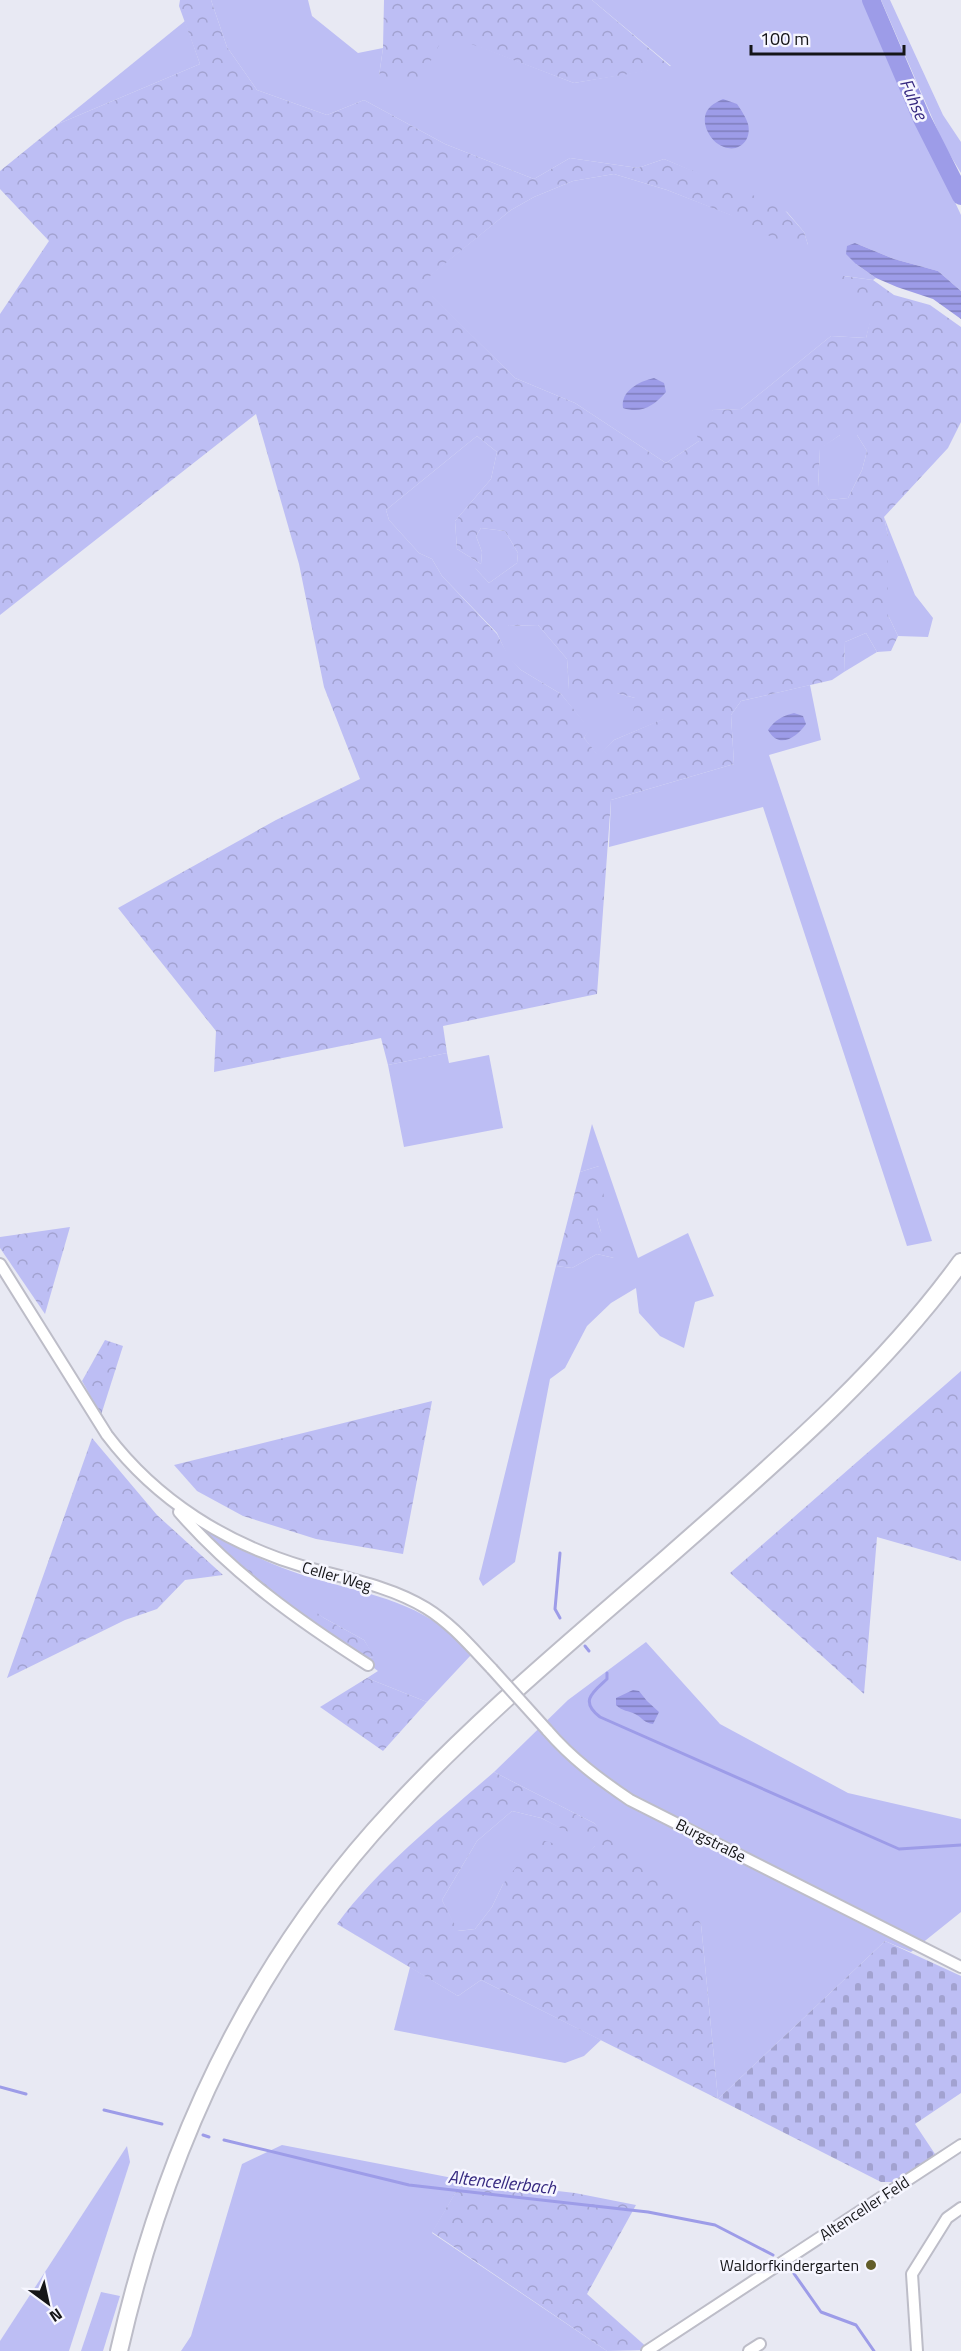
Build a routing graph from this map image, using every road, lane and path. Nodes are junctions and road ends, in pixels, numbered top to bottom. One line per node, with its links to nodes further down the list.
1 (961, 1262): 9 (highway)
2 (0, 1264): 3 (street, Celler Weg)
3 (169, 1500): 4 (street, Celler Weg); 5 (street, Celler Weg)
4 (368, 1665)
5 (492, 1670): 6 (street, Burgstraße, bridge)
6 (961, 1967)
7 (961, 2145): 15 (street, Altenceller Feld)
8 (961, 2208): 17 (street)
9 (138, 2274): 10 (highway); 12 (highway)
10 (126, 2322): 13 (highway); 14 (highway)
11 (760, 2344): 16 (street)
12 (108, 2351)
13 (119, 2351)
14 (125, 2351)
15 (647, 2351)
16 (749, 2351)
17 (917, 2351)

